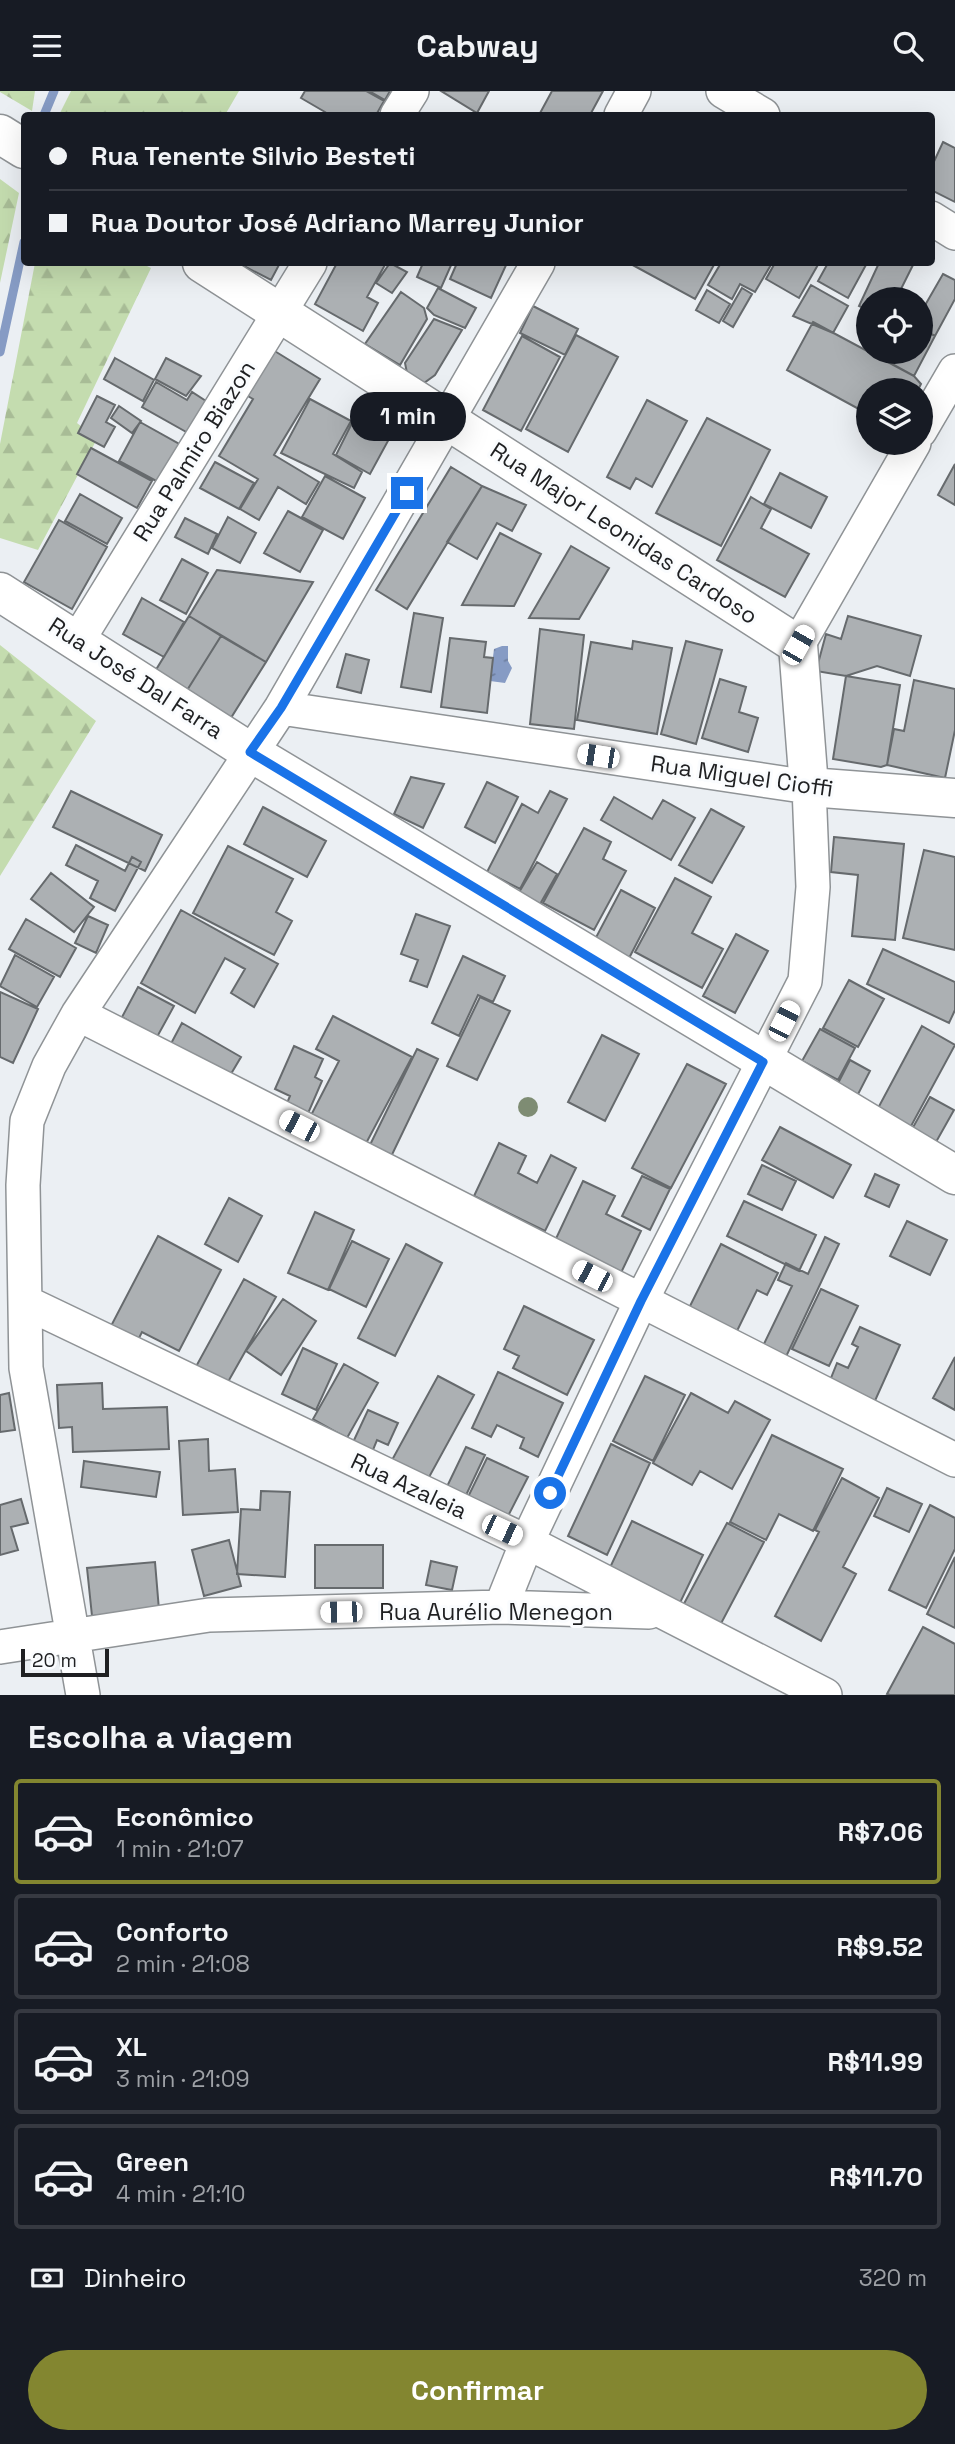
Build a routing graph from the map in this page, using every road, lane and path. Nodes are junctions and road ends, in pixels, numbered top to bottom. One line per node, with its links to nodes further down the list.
1 (412, 91): 4 (street)
2 (634, 91): 5 (street)
3 (723, 91): 6 (street)
4 (399, 112)
5 (623, 112)
6 (758, 112)
7 (0, 134): 8 (street)
8 (21, 147)
9 (935, 220): 10 (street)
10 (955, 233)
11 (207, 266): 14 (street, Rua Major Leonidas Cardoso)
12 (308, 266): 14 (street, Rua Palmiro Biazon)
13 (536, 266): 17 (street)
14 (280, 313): 17 (street, Rua Major Leonidas Cardoso); 20 (street, Rua Palmiro Biazon)
15 (955, 371): 16 (street)
16 (933, 409)
17 (449, 421): 21 (street, Rua Major Leonidas Cardoso); 22 (street)
18 (907, 455): 21 (street)
19 (0, 592): 20 (street, Rua José Dal Farra)
20 (78, 640): 23 (street, Rua José Dal Farra)
21 (798, 645): 24 (street)
22 (281, 708): 23 (street); 24 (street, Rua Miguel Cioffi)
23 (250, 752): 26 (street); 27 (street, Rua José Dal Farra)
24 (809, 787): 25 (street, Rua Miguel Cioffi); 27 (street)
25 (955, 798)
26 (78, 1014): 29 (street); 30 (street)
27 (763, 1062): 28 (street, Rua José Dal Farra); 29 (street)
28 (955, 1175)
29 (641, 1301): 32 (street); 33 (street)
30 (27, 1303): 31 (street); 33 (street, Rua Azaleia)
31 (13, 1370): 36 (street)
32 (955, 1461)
33 (527, 1542): 34 (street); 35 (street, Rua Azaleia)
34 (500, 1607): 35 (street, Rua Aurélio Menegon); 36 (street, Rua Aurélio Menegon)
35 (659, 1613): 39 (street, Rua Azaleia)
36 (70, 1634): 37 (street, Rua Aurélio Menegon); 38 (street)
37 (0, 1647)
38 (83, 1695)
39 (825, 1695)

